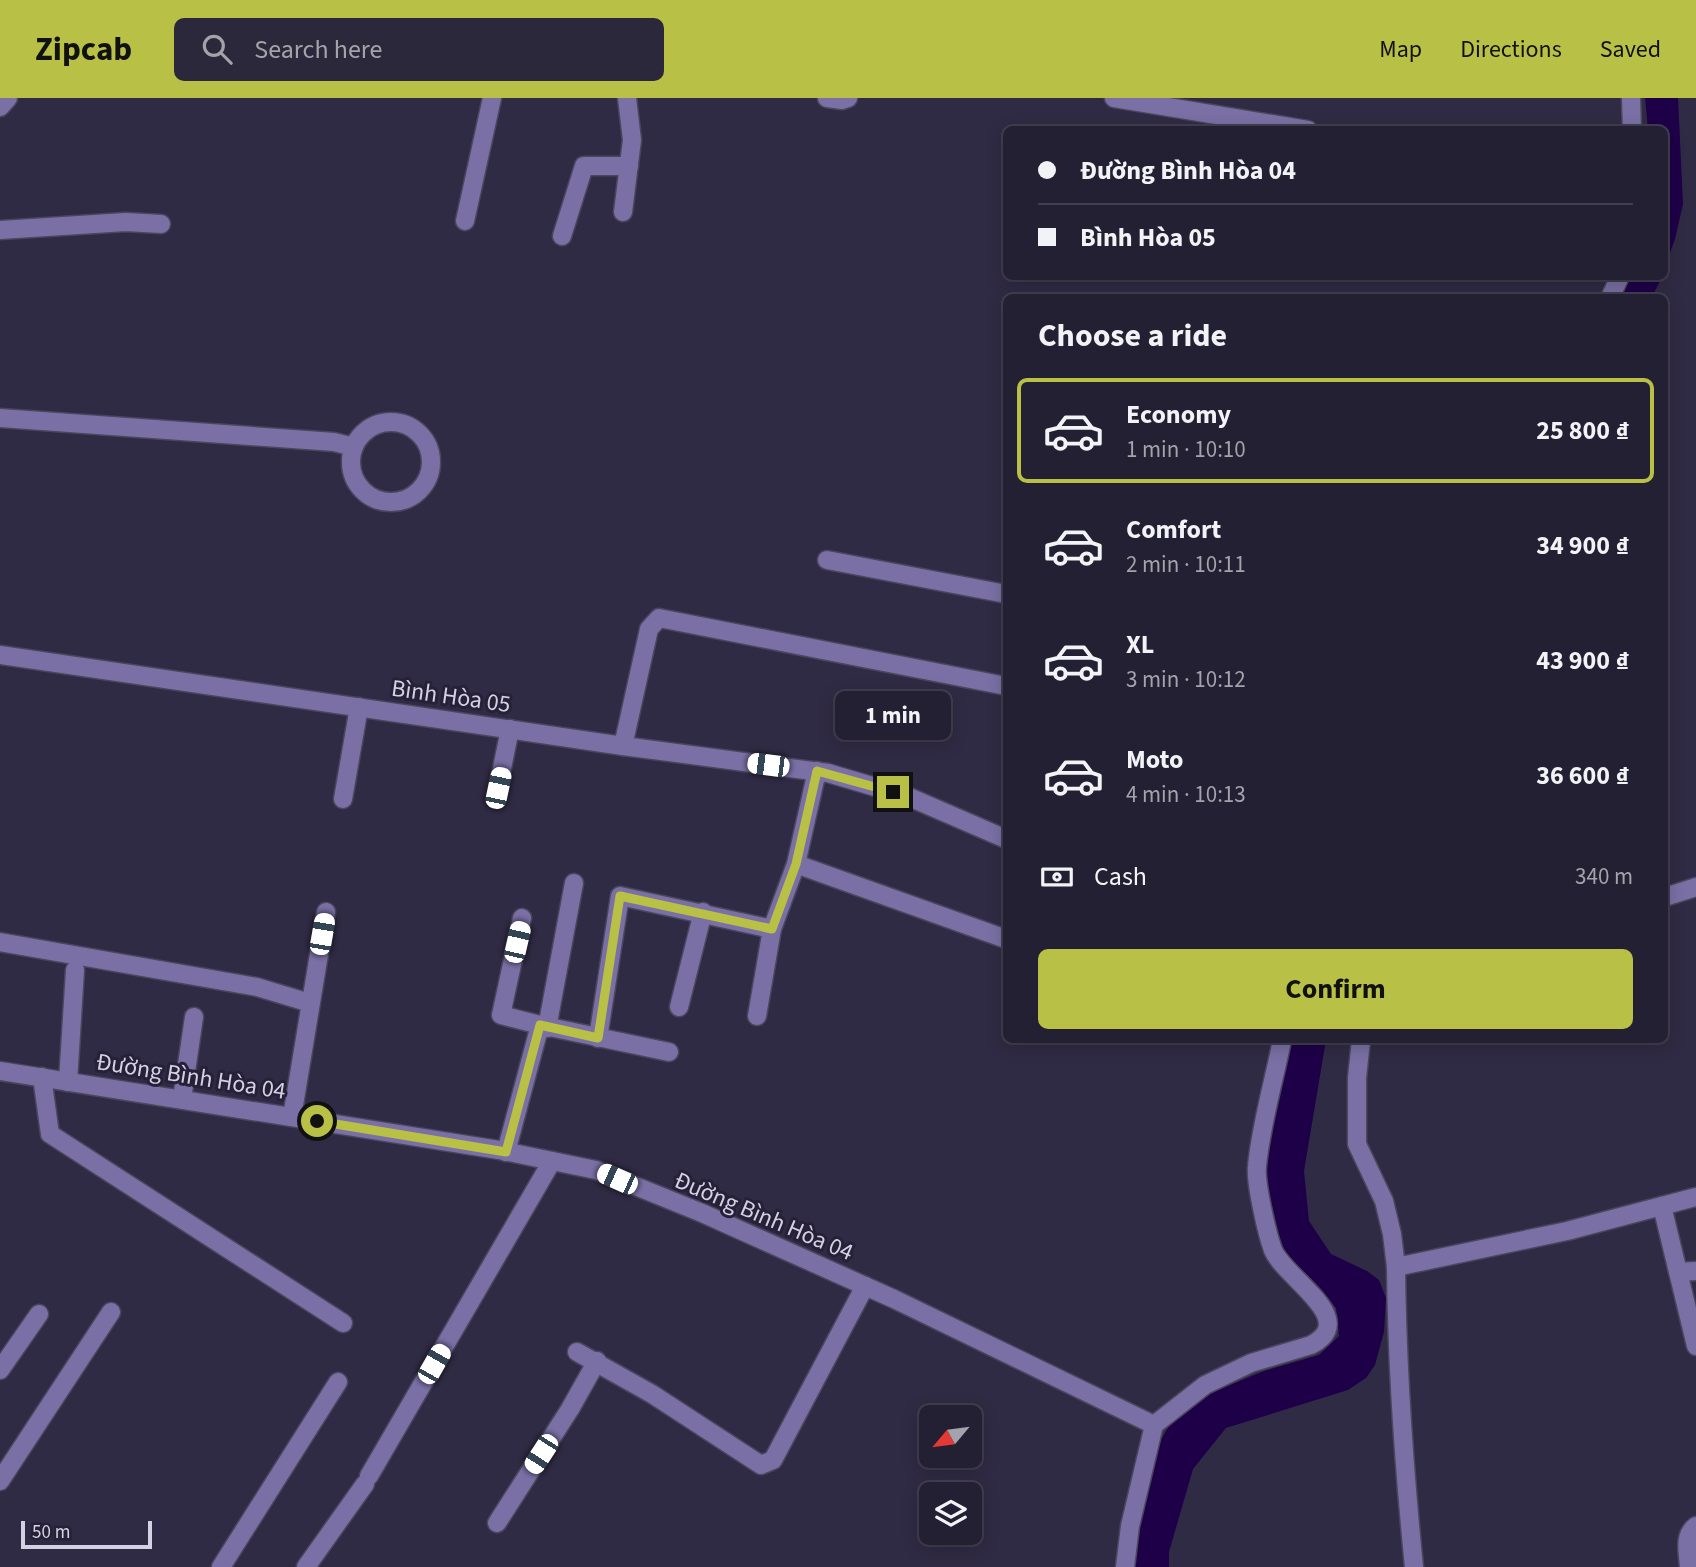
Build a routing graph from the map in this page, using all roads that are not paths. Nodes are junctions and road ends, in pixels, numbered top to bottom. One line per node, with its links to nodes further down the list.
1 (8, 98): 8 (street)
2 (492, 98): 13 (street)
3 (627, 98): 11 (street)
4 (827, 98): 5 (street)
5 (848, 98)
6 (1114, 98): 9 (street)
7 (1631, 98): 10 (street)
8 (0, 107)
9 (1284, 126)
10 (1632, 126)
11 (629, 166): 12 (street); 16 (street)
12 (623, 212)
13 (465, 221)
14 (161, 224): 15 (street)
15 (0, 230)
16 (562, 236)
17 (0, 418): 18 (street)
18 (355, 447): 18 (street)
19 (827, 560): 20 (street)
20 (1003, 593)
21 (0, 655): 23 (street, Bình Hòa 05)
22 (1003, 685): 25 (street)
23 (359, 707): 24 (street, Bình Hòa 05); 28 (street)
24 (510, 729): 25 (street, Bình Hòa 05); 27 (street)
25 (622, 746): 26 (street, Bình Hòa 05)
26 (817, 771): 29 (street, Bình Hòa 05); 30 (street)
27 (498, 788)
28 (343, 799)
29 (1003, 838)
30 (796, 864): 37 (street); 38 (street)
31 (574, 883): 45 (street)
32 (1696, 887): 33 (street)
33 (1668, 896)
34 (326, 912): 41 (street)
35 (703, 912): 37 (street); 42 (street); 46 (street)
36 (522, 918): 45 (street)
37 (772, 929): 43 (street)
38 (1003, 938)
39 (0, 942): 41 (street)
40 (75, 970): 52 (street)
41 (310, 1003): 54 (street)
42 (679, 1007)
43 (757, 1016)
44 (194, 1017): 53 (street)
45 (544, 1026): 46 (street); 55 (street)
46 (598, 1038): 49 (street)
47 (1281, 1043): 70 (street)
48 (1361, 1043): 59 (street)
49 (669, 1052)
50 (0, 1071): 51 (street, Đường Bình Hòa 04)
51 (42, 1077): 52 (street, Đường Bình Hòa 04); 64 (street)
52 (68, 1082): 53 (street, Đường Bình Hòa 04)
53 (181, 1099): 54 (street, Đường Bình Hòa 04)
54 (292, 1117): 55 (street, Đường Bình Hòa 04)
55 (506, 1152): 56 (street, Đường Bình Hòa 04)
56 (552, 1161): 61 (street, Đường Bình Hòa 04); 75 (street)
57 (1696, 1197): 58 (street)
58 (1662, 1206): 59 (street); 60 (street)
59 (1396, 1267): 77 (street)
60 (1687, 1271): 65 (street)
61 (865, 1286): 67 (street); 70 (street, Đường Bình Hòa 04)
62 (111, 1312): 71 (street)
63 (39, 1314): 68 (street)
64 (343, 1323)
65 (1696, 1346)
66 (578, 1352): 67 (street)
67 (597, 1362): 72 (street)
68 (0, 1370)
69 (338, 1382): 74 (street)
70 (1154, 1425): 76 (street)
71 (0, 1481)
72 (497, 1523)
73 (1696, 1526): 78 (street)
74 (221, 1567)
75 (306, 1567)
76 (1125, 1567)
77 (1414, 1567)
78 (1689, 1567)

